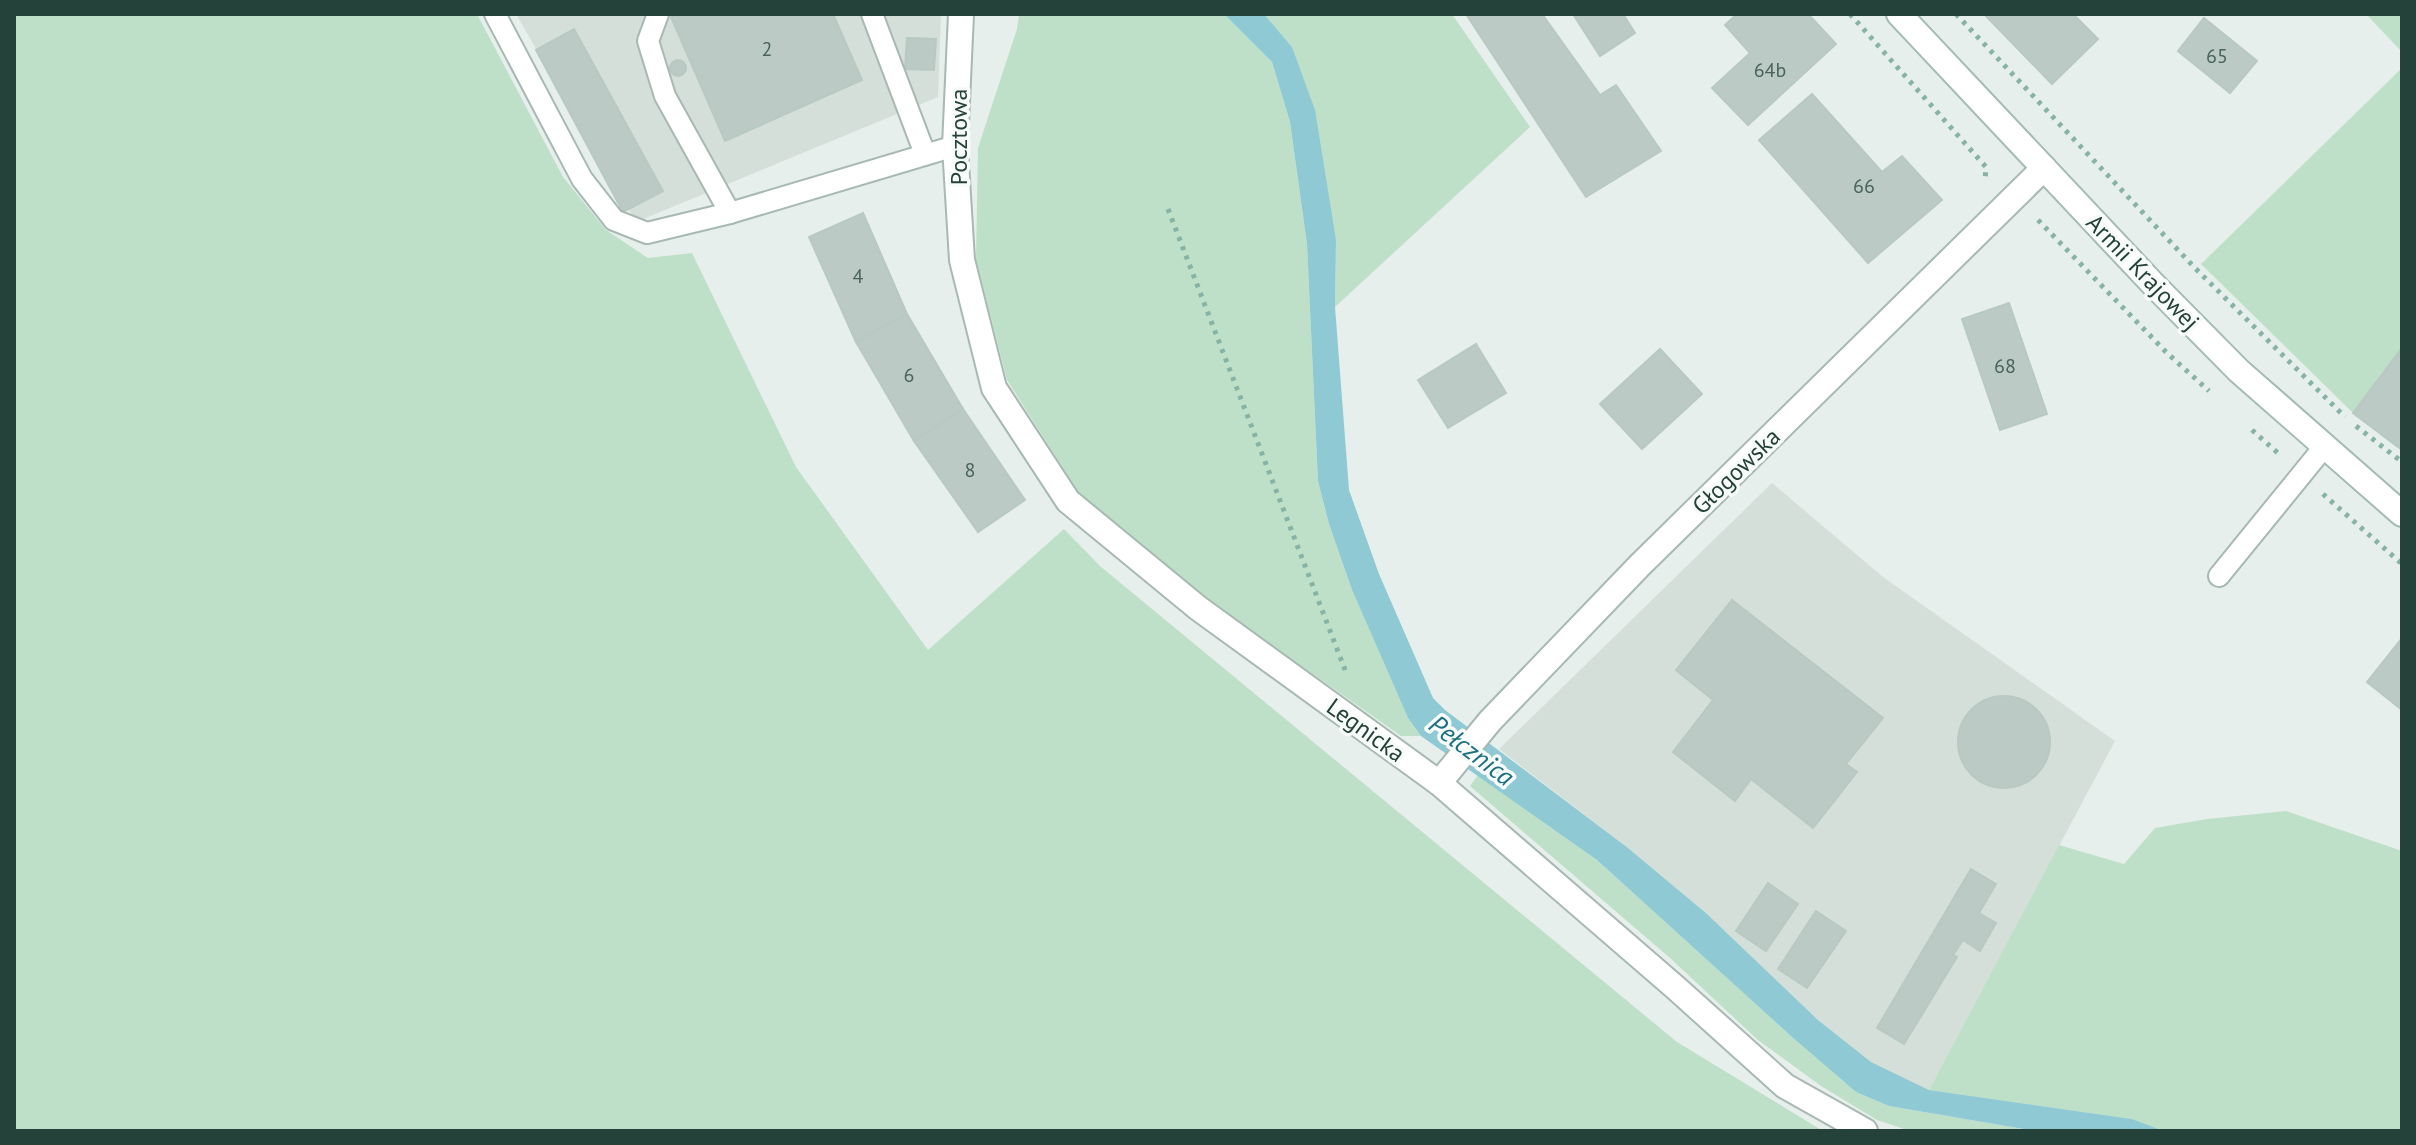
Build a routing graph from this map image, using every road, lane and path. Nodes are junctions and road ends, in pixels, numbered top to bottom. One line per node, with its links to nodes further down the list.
1 (495, 14): 11 (lane)
2 (658, 14): 11 (lane)
3 (872, 14): 8 (lane)
4 (961, 14): 7 (street, Pocztowa)
5 (1899, 14): 9 (street, Armii Krajowej)
6 (1956, 14): 14 (path)
7 (955, 146): 8 (lane); 12 (street, Pocztowa)
8 (925, 154): 11 (lane)
9 (2044, 168): 13 (street, Armii Krajowej); 18 (street, Głogowska)
10 (1168, 209): 17 (path)
11 (730, 213)
12 (962, 260): 17 (street, Legnicka)
13 (2324, 447): 15 (street, Armii Krajowej); 16 (lane)
14 (2402, 462)
15 (2402, 514)
16 (2219, 576)
17 (1368, 732): 18 (street, Legnicka)
18 (1439, 783): 19 (street, Legnicka)
19 (1865, 1131)

